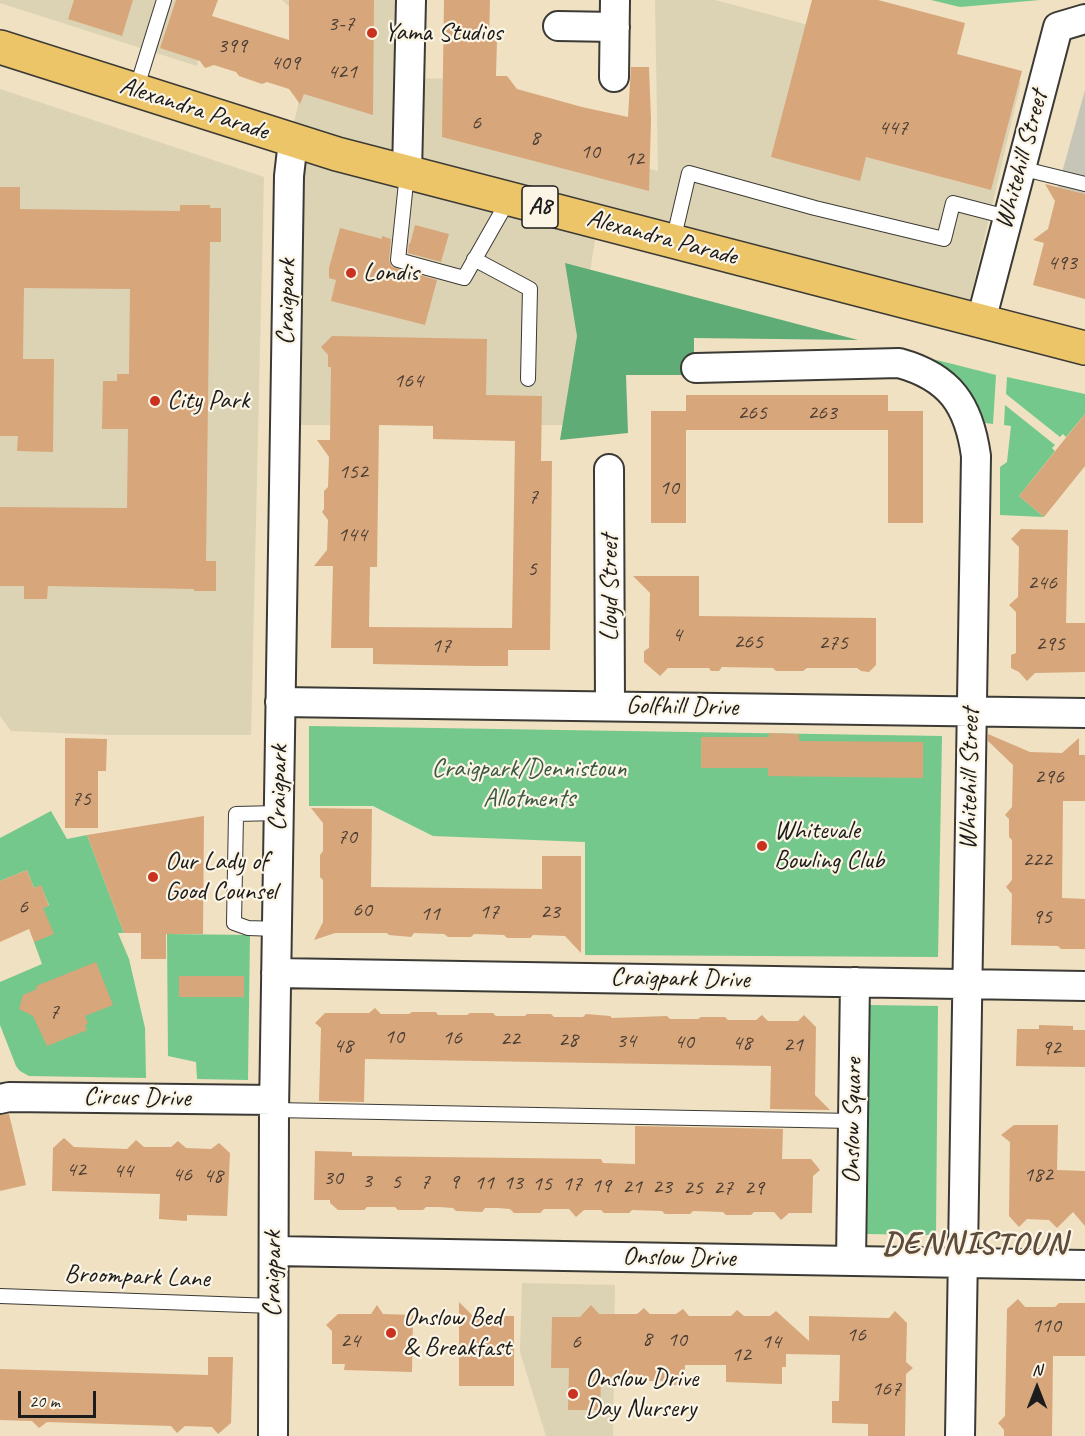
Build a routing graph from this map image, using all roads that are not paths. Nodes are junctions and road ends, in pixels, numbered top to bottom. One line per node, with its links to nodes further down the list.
1 (164, 0): 8 (lane)
2 (411, 0): 11 (street)
3 (615, 14): 5 (street); 7 (street)
4 (1085, 19): 10 (street, Whitehill Street)
5 (558, 26)
6 (0, 47): 8 (main road, Alexandra Parade / A8)
7 (614, 77)
8 (136, 90): 9 (main road, Alexandra Parade / A8)
9 (293, 141): 11 (main road, Alexandra Parade / A8); 22 (street, Craigpark)
10 (1020, 168): 12 (lane); 14 (street, Whitehill Street)
11 (407, 172): 13 (main road, Alexandra Parade / A8); 16 (lane)
12 (1085, 183)
13 (509, 199): 15 (main road, Alexandra Parade / A8); 16 (lane)
14 (1007, 217): 15 (lane); 17 (street, Whitehill Street)
15 (673, 241): 17 (main road, Alexandra Parade / A8)
16 (474, 259): 20 (lane)
17 (981, 321): 18 (main road, Alexandra Parade / A8)
18 (1085, 348)
19 (696, 368): 24 (street, Whitehill Street)
20 (528, 379)
21 (609, 469): 23 (street, Lloyd Street)
22 (280, 702): 23 (street, Golfhill Drive); 26 (street, Craigpark)
23 (610, 706): 24 (street, Golfhill Drive)
24 (971, 712): 25 (street, Golfhill Drive); 30 (street, Whitehill Street)
25 (1085, 713)
26 (278, 813): 27 (street, Craigpark); 27 (lane)
27 (277, 929): 28 (street, Craigpark)
28 (276, 973): 29 (street, Craigpark Drive); 33 (street, Craigpark)
29 (855, 982): 30 (street, Craigpark Drive); 34 (street, Onslow Square)
30 (967, 984): 31 (street, Craigpark Drive); 37 (street, Whitehill Street)
31 (1085, 986)
32 (3, 1090): 33 (street, Circus Drive)
33 (274, 1105): 34 (lane); 35 (street, Craigpark)
34 (853, 1121): 36 (street, Onslow Square)
35 (274, 1251): 36 (street, Onslow Drive); 40 (street, Craigpark)
36 (851, 1261): 37 (street, Onslow Drive)
37 (963, 1263): 38 (street, Onslow Drive); 42 (street, Whitehill Street)
38 (1085, 1265)
39 (0, 1296): 40 (lane, Broompark Lane)
40 (273, 1306): 41 (street, Craigpark)
41 (273, 1436)
42 (960, 1436)

